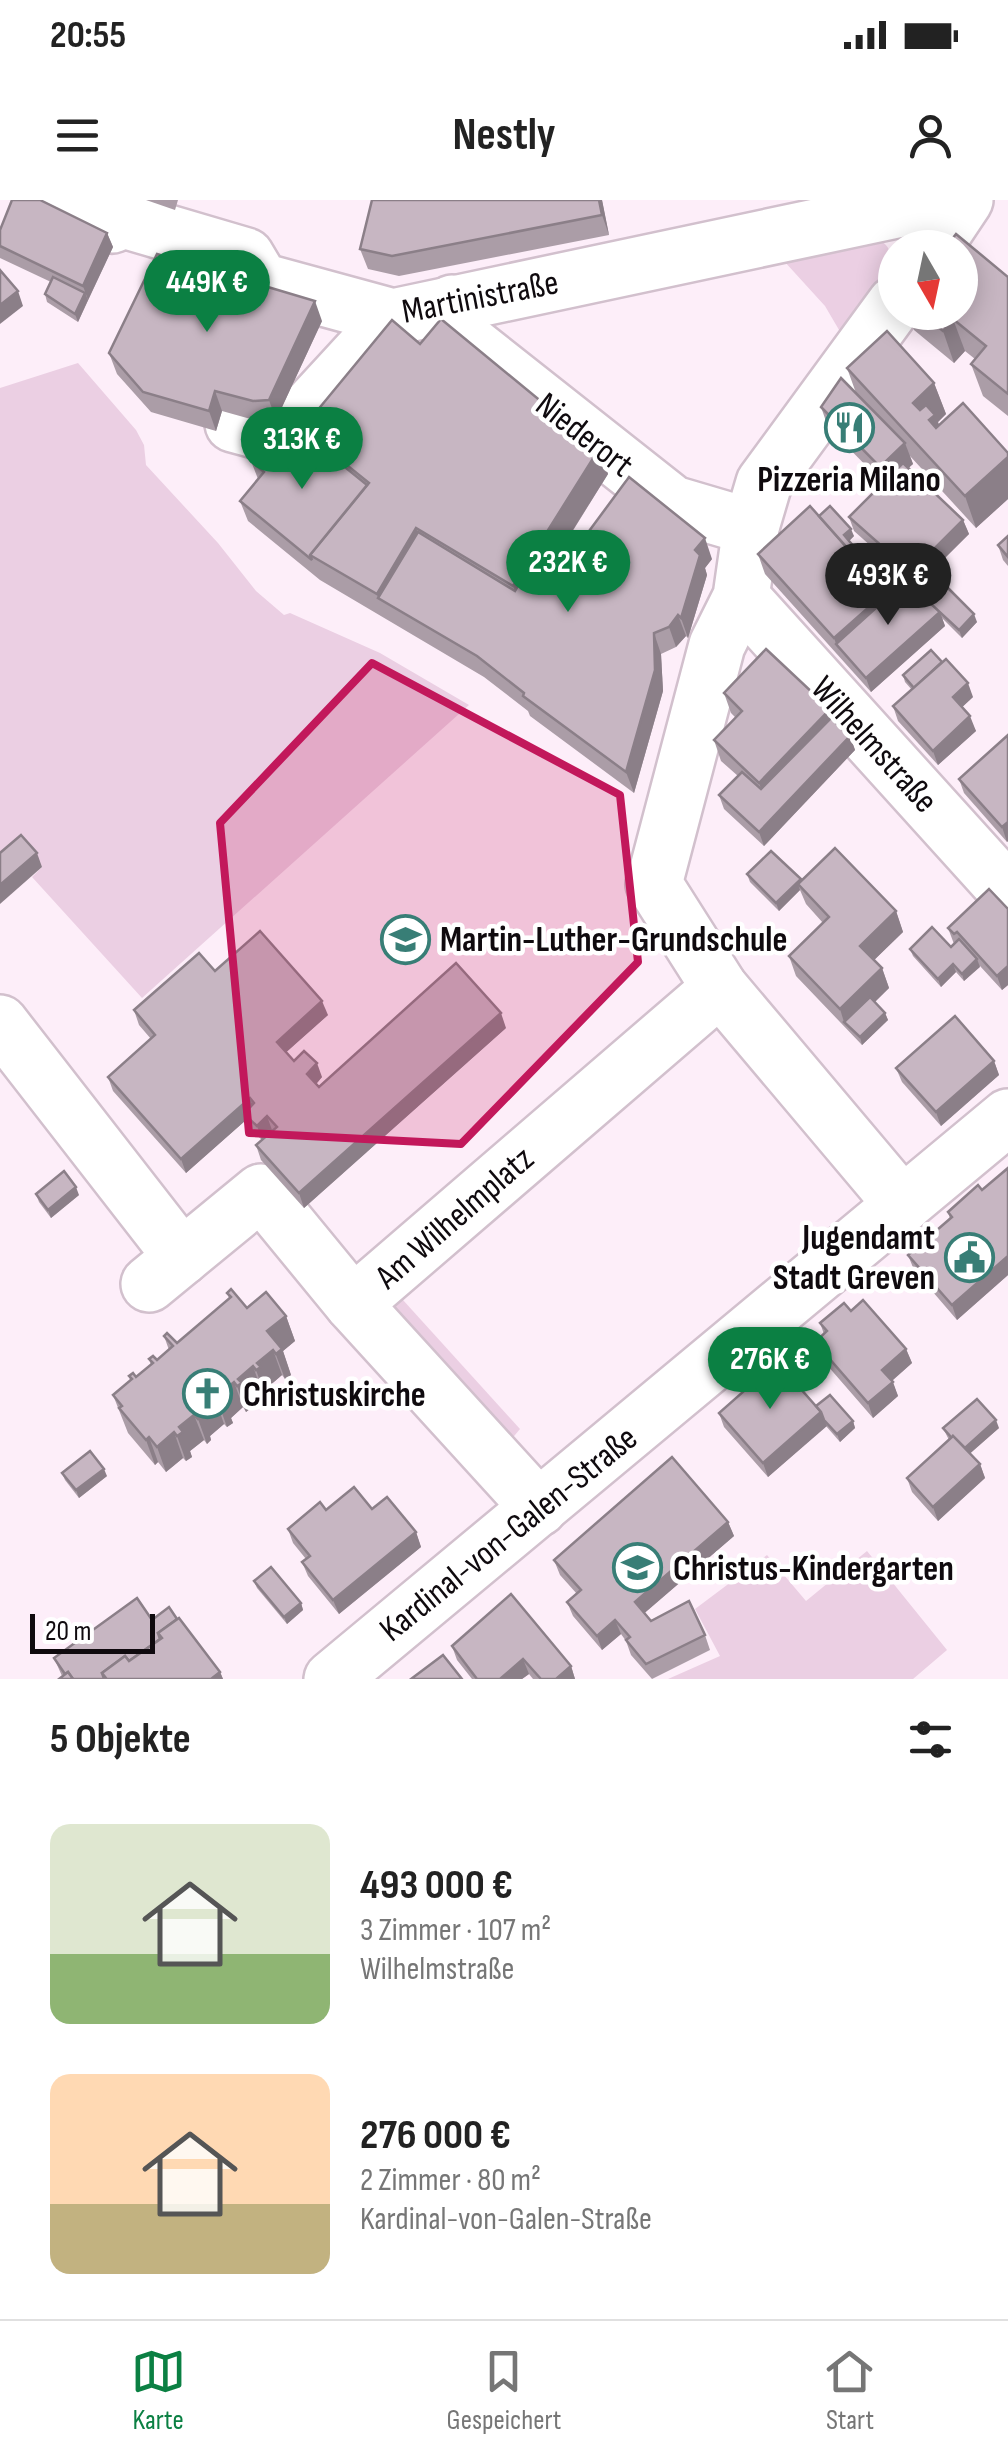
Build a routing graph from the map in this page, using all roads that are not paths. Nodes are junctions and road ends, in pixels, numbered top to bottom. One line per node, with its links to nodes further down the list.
1 (62, 200): 8 (street, Martinistraße)
2 (920, 200): 7 (street, Martinistraße)
3 (965, 200): 6 (street)
4 (990, 200): 5 (street)
5 (1008, 220)
6 (945, 230)
7 (452, 303): 8 (street, Martinistraße); 11 (street, Niederort)
8 (393, 317): 10 (street)
9 (878, 328): 11 (street)
10 (233, 424)
11 (751, 527): 12 (street)
12 (741, 597): 13 (street, Wilhelmstraße); 14 (street)
13 (1008, 892)
14 (720, 988): 17 (street); 18 (street, Am Wilhelmplatz)
15 (0, 1023): 18 (street)
16 (1008, 1118): 17 (street, Kardinal-von-Galen-Straße)
17 (903, 1205): 19 (street, Kardinal-von-Galen-Straße)
18 (352, 1304): 19 (street, Am Wilhelmplatz)
19 (539, 1508): 20 (street, Kardinal-von-Galen-Straße)
20 (332, 1679)

